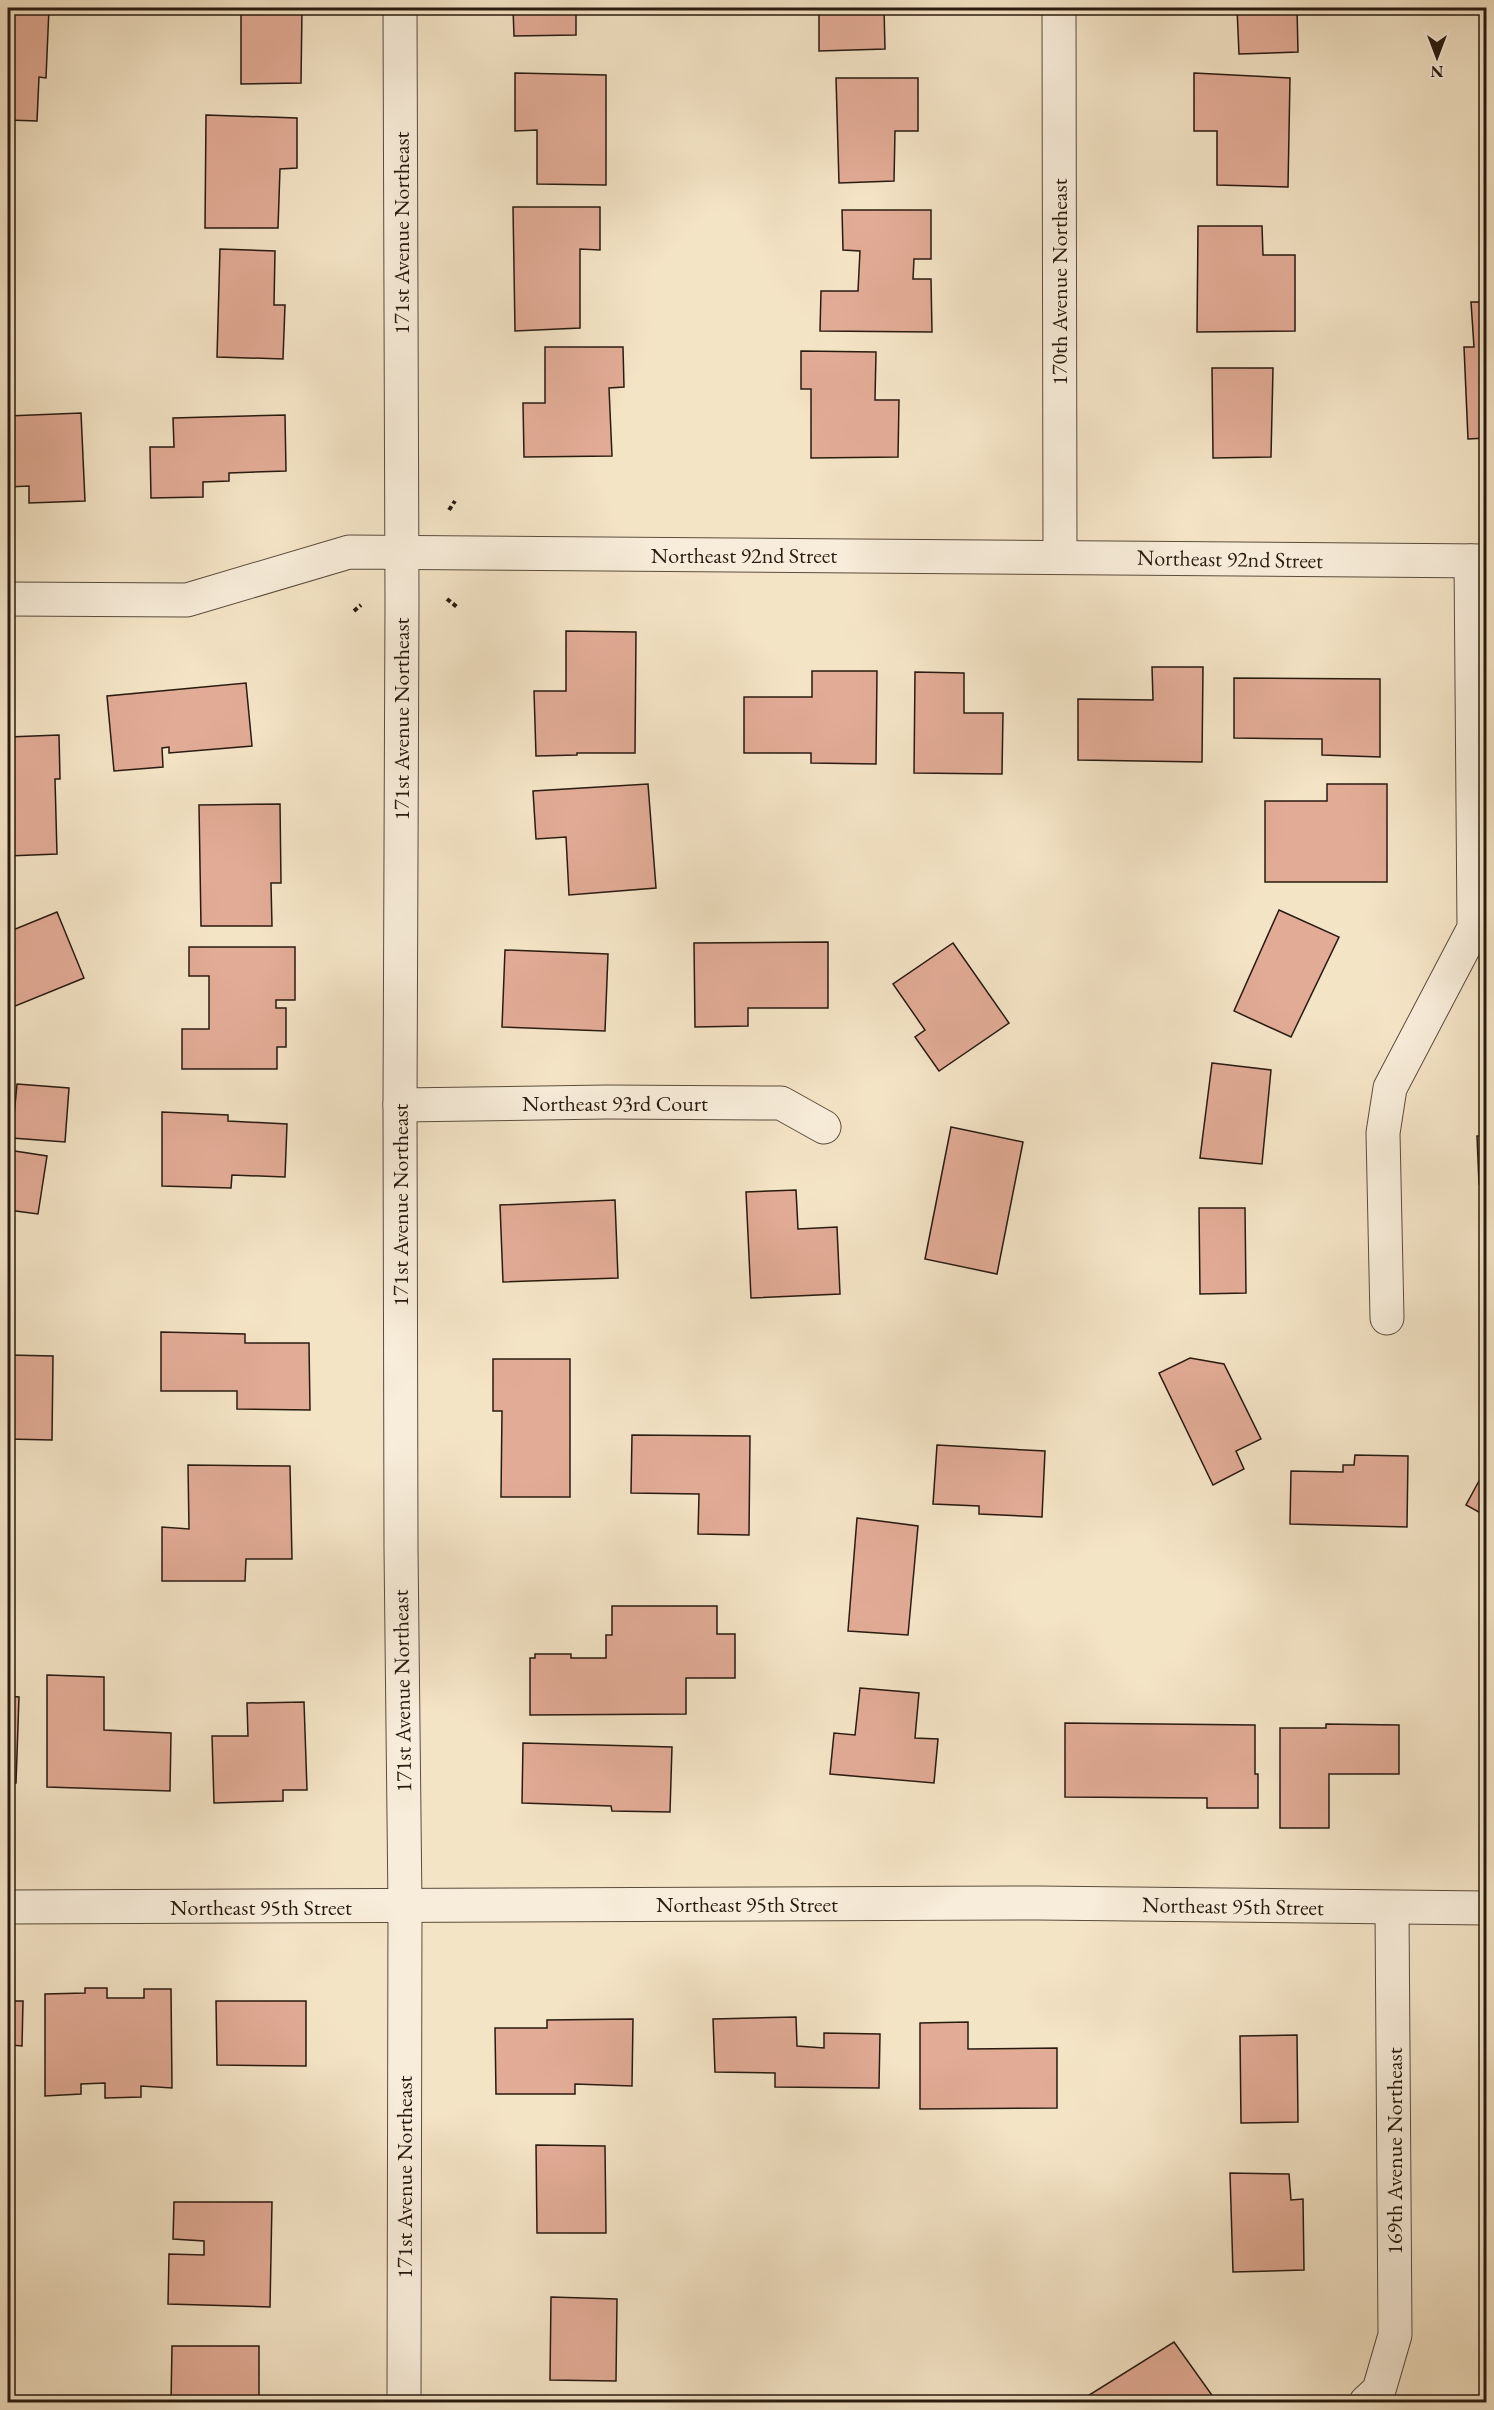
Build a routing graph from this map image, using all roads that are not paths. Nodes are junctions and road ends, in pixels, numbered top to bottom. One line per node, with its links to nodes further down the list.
1 (400, 8): 3 (street, 171st Avenue Northeast)
2 (1059, 8): 4 (street, 170th Avenue Northeast)
3 (402, 552): 4 (street, Northeast 92nd Street); 6 (street, Northeast 92nd Street); 7 (street, 171st Avenue Northeast)
4 (1060, 557): 5 (street, Northeast 92nd Street)
5 (1479, 561): 9 (street)
6 (8, 599)
7 (400, 1105): 8 (street, Northeast 93rd Court); 10 (street, 171st Avenue Northeast)
8 (824, 1127)
9 (1387, 1318)
10 (405, 1906): 11 (street, Northeast 95th Street); 13 (street, Northeast 95th Street); 15 (street, 171st Avenue Northeast)
11 (8, 1907)
12 (1486, 1908): 13 (street, Northeast 95th Street)
13 (1392, 1909): 14 (street, 169th Avenue Northeast)
14 (1381, 2398)
15 (404, 2403)

